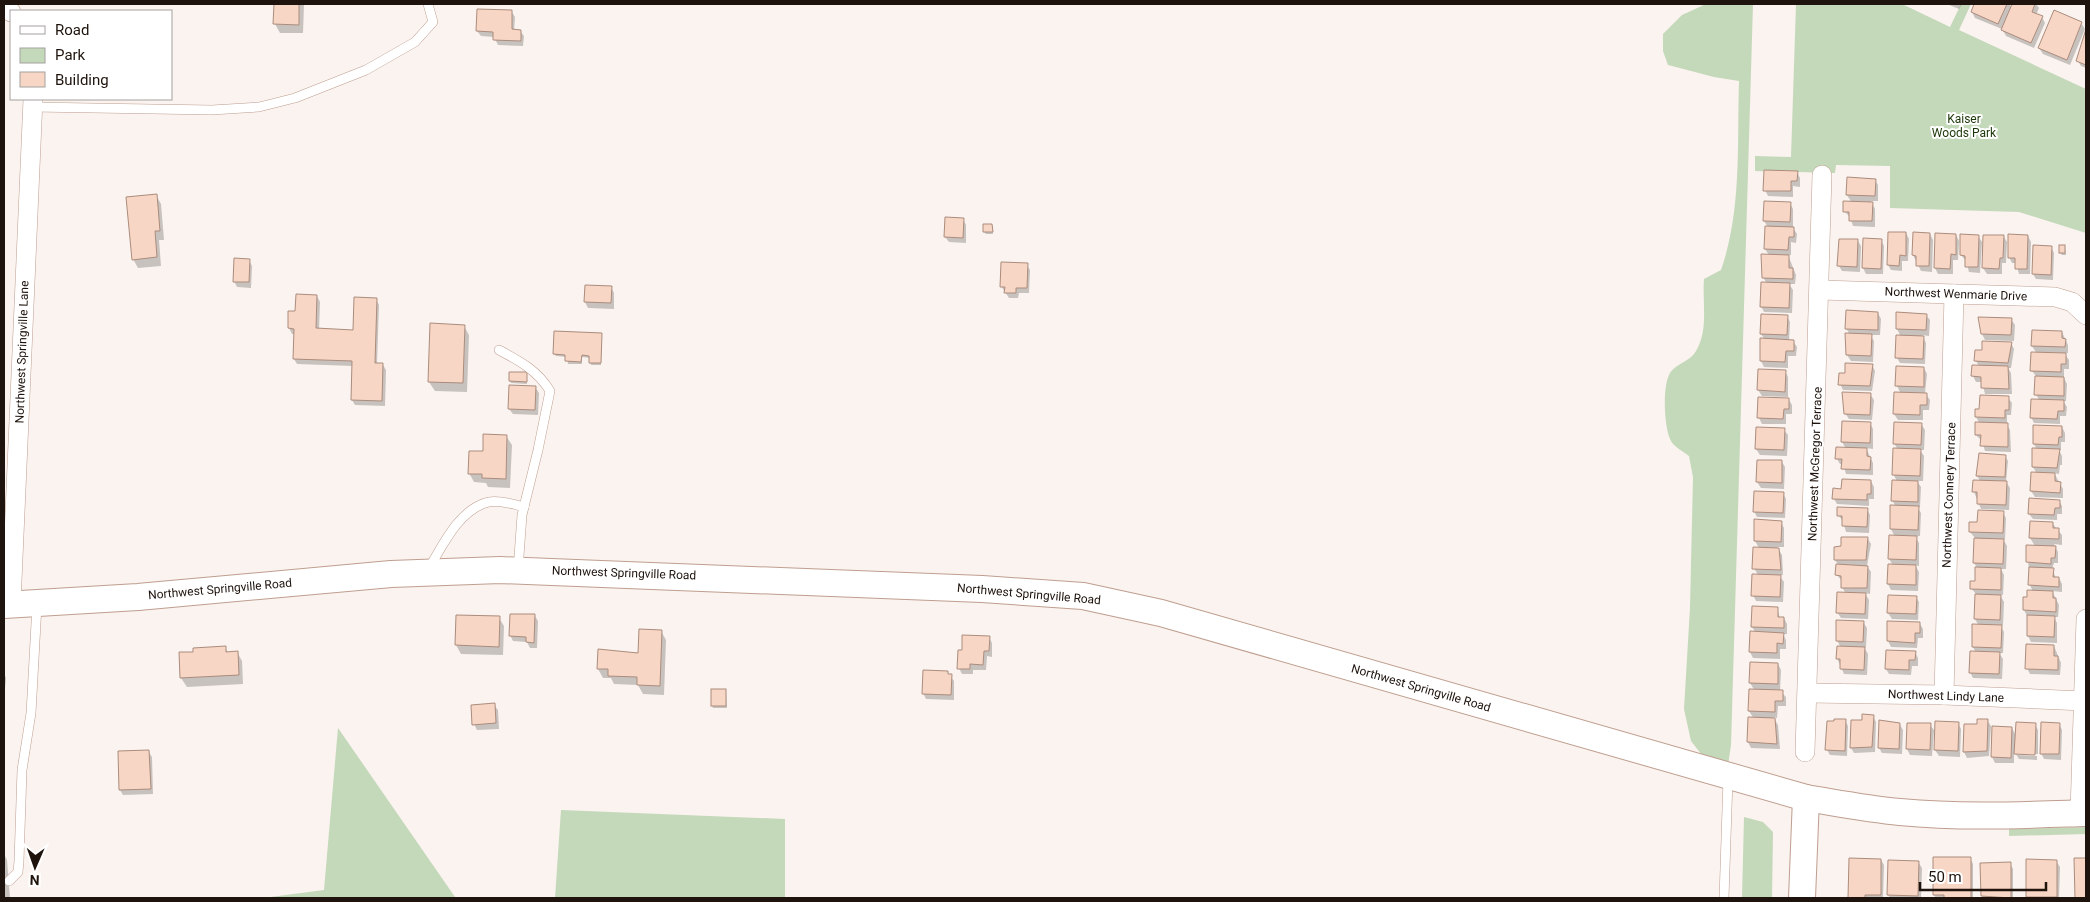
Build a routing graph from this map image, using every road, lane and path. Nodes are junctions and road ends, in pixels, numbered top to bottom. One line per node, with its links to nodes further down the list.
1 (428, 4): 2 (lane)
2 (33, 103): 12 (street, Northwest Springville Lane)
3 (1822, 175): 4 (street, Northwest McGregor Terrace)
4 (1820, 290): 5 (street, Northwest Wenmarie Drive); 15 (street, Northwest McGregor Terrace)
5 (1954, 294): 6 (street, Northwest Wenmarie Drive); 16 (street, Northwest Connery Terrace)
6 (2086, 315)
7 (499, 350): 8 (lane)
8 (524, 508): 9 (lane); 10 (lane)
9 (518, 570): 10 (street, Northwest Springville Road); 19 (street, Northwest Springville Road)
10 (426, 572): 11 (street, Northwest Springville Road)
11 (37, 603): 12 (street, Northwest Springville Road); 22 (lane)
12 (8, 604)
13 (2086, 619): 14 (street)
14 (2086, 639): 17 (street)
15 (1808, 692): 16 (street, Northwest Lindy Lane); 18 (street, Northwest McGregor Terrace)
16 (1944, 695): 17 (street, Northwest Lindy Lane)
17 (2084, 701): 21 (street)
18 (1805, 752)
19 (1728, 776): 20 (street, Northwest Springville Road); 23 (lane)
20 (1806, 798): 21 (street, Northwest Springville Road); 24 (street)
21 (2083, 813)
22 (9, 881)
23 (1724, 898)
24 (1802, 898)

